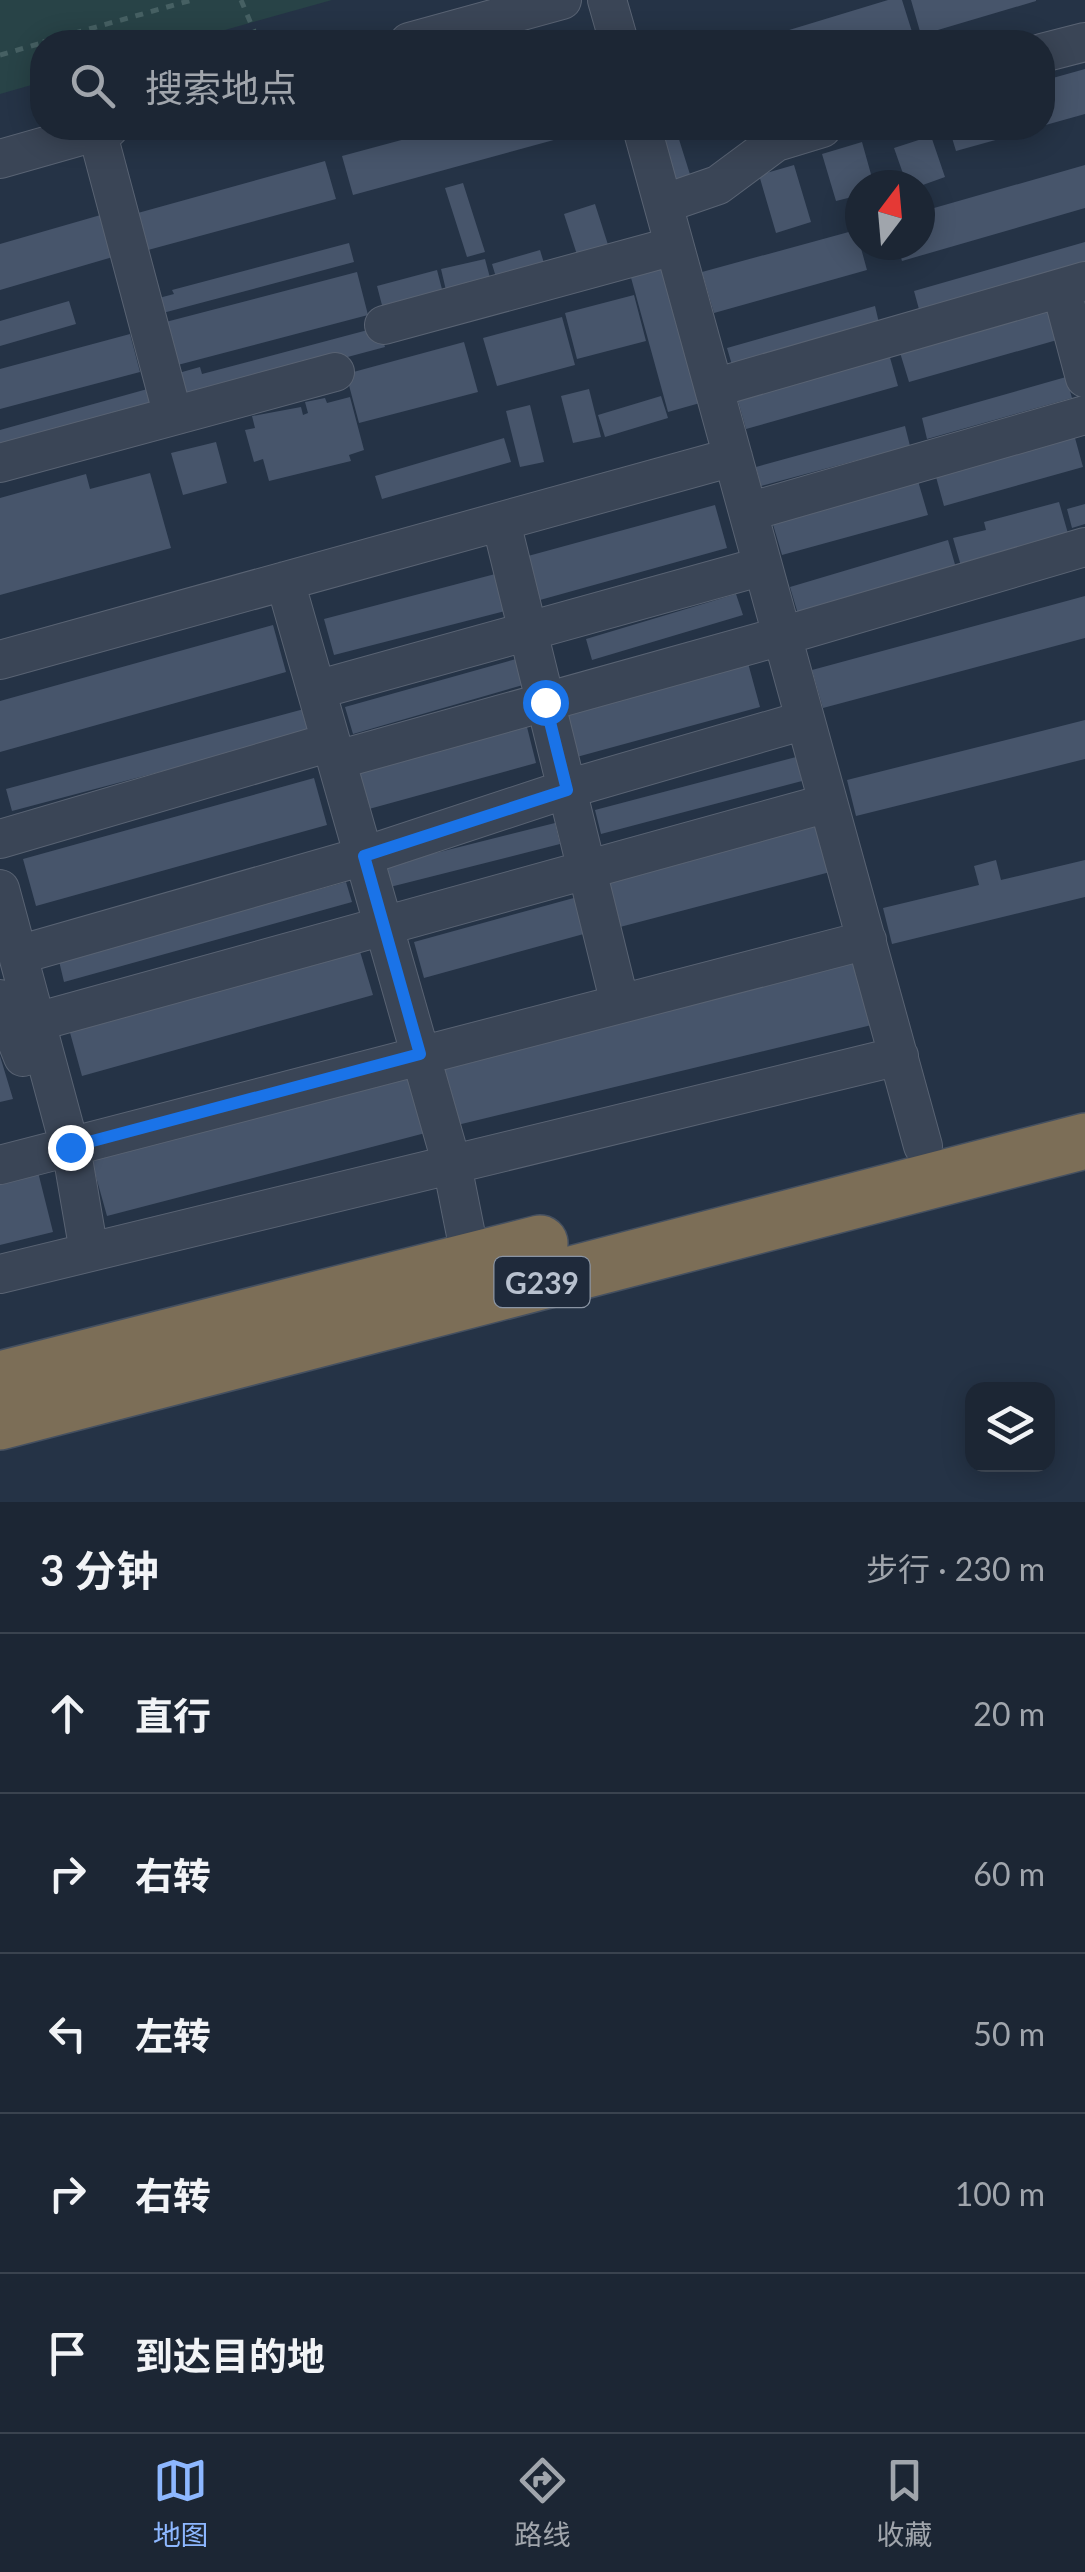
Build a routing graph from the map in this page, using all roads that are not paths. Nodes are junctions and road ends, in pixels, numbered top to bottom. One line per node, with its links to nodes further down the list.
1 (562, 0): 3 (street)
2 (607, 0): 4 (street)
3 (453, 30)
4 (615, 30)
5 (1085, 42): 6 (street)
6 (1055, 50)
7 (65, 140): 11 (street)
8 (106, 140): 20 (street)
9 (645, 140): 12 (street)
10 (783, 140): 12 (street)
11 (0, 159)
12 (663, 204): 13 (street)
13 (674, 246): 15 (street); 18 (street)
14 (1073, 284): 17 (street); 18 (street)
15 (384, 325)
16 (335, 372): 20 (street)
17 (1085, 378)
18 (714, 388): 21 (street)
19 (1085, 415): 23 (street)
20 (173, 416): 22 (street)
21 (733, 457): 23 (street); 24 (street)
22 (0, 463)
23 (748, 512): 26 (street)
24 (500, 522): 27 (street); 28 (street)
25 (1085, 546): 29 (street)
26 (762, 566): 28 (street); 29 (street)
27 (286, 581): 30 (street); 31 (street)
28 (528, 632): 31 (street); 32 (street)
29 (782, 636): 32 (street); 33 (street)
30 (0, 660)
31 (316, 690): 34 (street)
32 (545, 702): 34 (street); 35 (street)
33 (806, 720): 35 (street); 36 (street)
34 (334, 751): 37 (street); 38 (street)
35 (567, 790): 38 (street); 39 (street)
36 (828, 803): 39 (street); 42 (street)
37 (0, 839)
38 (364, 856): 41 (street); 43 (street)
39 (586, 870): 41 (street); 44 (street)
40 (0, 889): 43 (street)
41 (384, 926): 45 (street); 46 (street)
42 (867, 940): 44 (street); 47 (street)
43 (18, 954): 45 (street)
44 (620, 1004): 46 (street)
45 (12, 1019): 51 (street)
46 (420, 1054): 51 (street); 52 (street)
47 (899, 1056): 50 (street); 52 (street)
48 (1085, 1103): 50 (highway, G239)
49 (1085, 1141): 58 (highway, G239)
50 (923, 1146): 55 (highway, G239)
51 (70, 1147): 53 (street); 54 (street)
52 (452, 1164): 54 (street); 55 (street)
53 (0, 1165)
54 (89, 1252): 56 (street)
55 (471, 1260): 57 (highway, G239)
56 (0, 1274)
57 (0, 1379)
58 (0, 1422)

